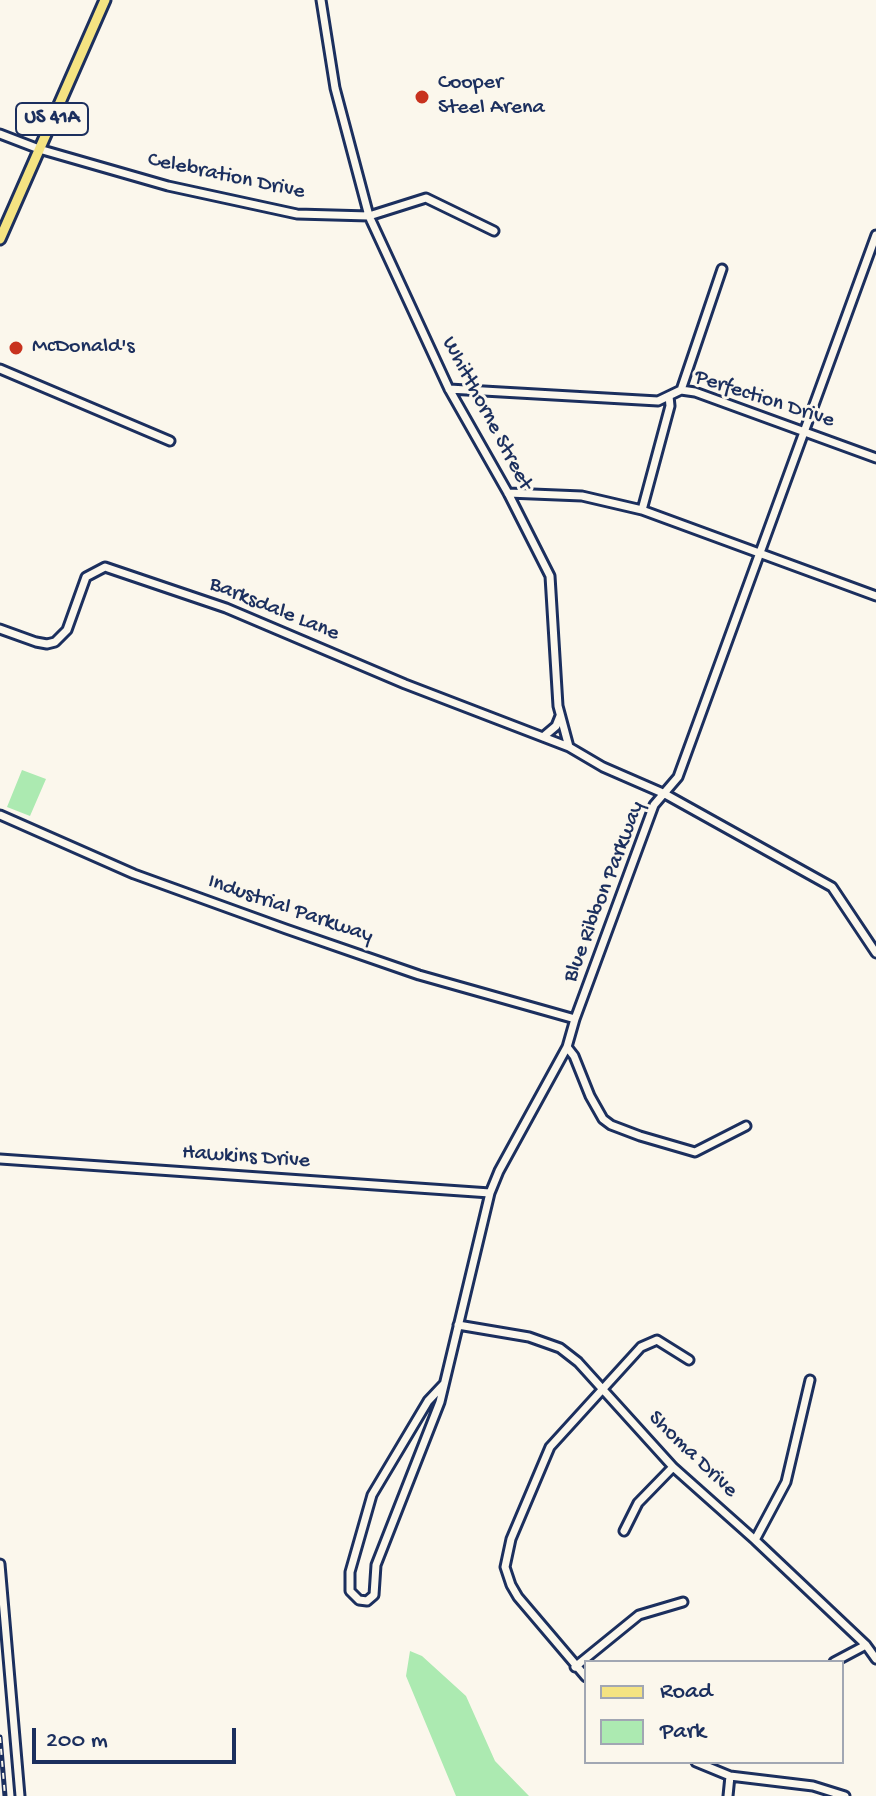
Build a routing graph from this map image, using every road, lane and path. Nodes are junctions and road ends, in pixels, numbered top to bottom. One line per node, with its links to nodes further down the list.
1 (105, 0): 4 (main road, US 41A)
2 (321, 0): 5 (street, Whitthorne Street)
3 (0, 134): 4 (street, Celebration Drive)
4 (39, 149): 5 (street, Celebration Drive); 8 (main road, US 41A)
5 (369, 216): 6 (street, Celebration Drive); 11 (street, Whitthorne Street)
6 (494, 231)
7 (876, 235): 14 (street, Blue Ribbon Parkway)
8 (0, 239)
9 (722, 269): 12 (street)
10 (0, 369): 15 (street)
11 (449, 389): 13 (street, Perfection Drive); 17 (street, Whitthorne Street)
12 (681, 390): 13 (street, Perfection Drive); 14 (street, Perfection Drive)
13 (669, 396): 18 (street)
14 (804, 431): 16 (street, Perfection Drive); 19 (street, Blue Ribbon Parkway)
15 (170, 441)
16 (876, 458)
17 (508, 493): 18 (street); 22 (street, Whitthorne Street)
18 (642, 510): 19 (street)
19 (760, 554): 20 (street); 25 (street, Blue Ribbon Parkway)
20 (876, 596)
21 (0, 629): 23 (street, Barksdale Lane)
22 (560, 716): 23 (street); 24 (street, Whitthorne Street)
23 (543, 737): 24 (street, Barksdale Lane)
24 (569, 747): 25 (street)
25 (665, 794): 27 (street); 28 (street, Blue Ribbon Parkway)
26 (0, 815): 28 (street, Industrial Parkway)
27 (876, 953)
28 (575, 1019): 29 (street, Blue Ribbon Parkway)
29 (567, 1047): 30 (street); 32 (street, Blue Ribbon Parkway)
30 (746, 1126)
31 (0, 1159): 32 (street, Hawkins Drive)
32 (490, 1193): 33 (street, Blue Ribbon Parkway)
33 (458, 1325): 36 (street, Blue Ribbon Parkway); 37 (street, Shoma Drive)
34 (689, 1360): 37 (street)
35 (810, 1380): 40 (street)
36 (444, 1384): 36 (street, Blue Ribbon Parkway)
37 (602, 1390): 38 (street, Shoma Drive); 46 (street)
38 (673, 1467): 39 (street); 40 (street, Shoma Drive)
39 (624, 1531)
40 (755, 1540): 43 (street, Shoma Drive)
41 (0, 1564): 50 (street)
42 (683, 1602): 46 (street)
43 (866, 1645): 44 (street, Shoma Drive); 45 (street)
44 (876, 1659)
45 (838, 1660)
46 (575, 1667): 47 (street)
47 (584, 1675)
48 (701, 1764): 49 (street)
49 (730, 1776): 51 (street); 52 (street)
50 (20, 1796)
51 (728, 1796)
52 (845, 1796)

